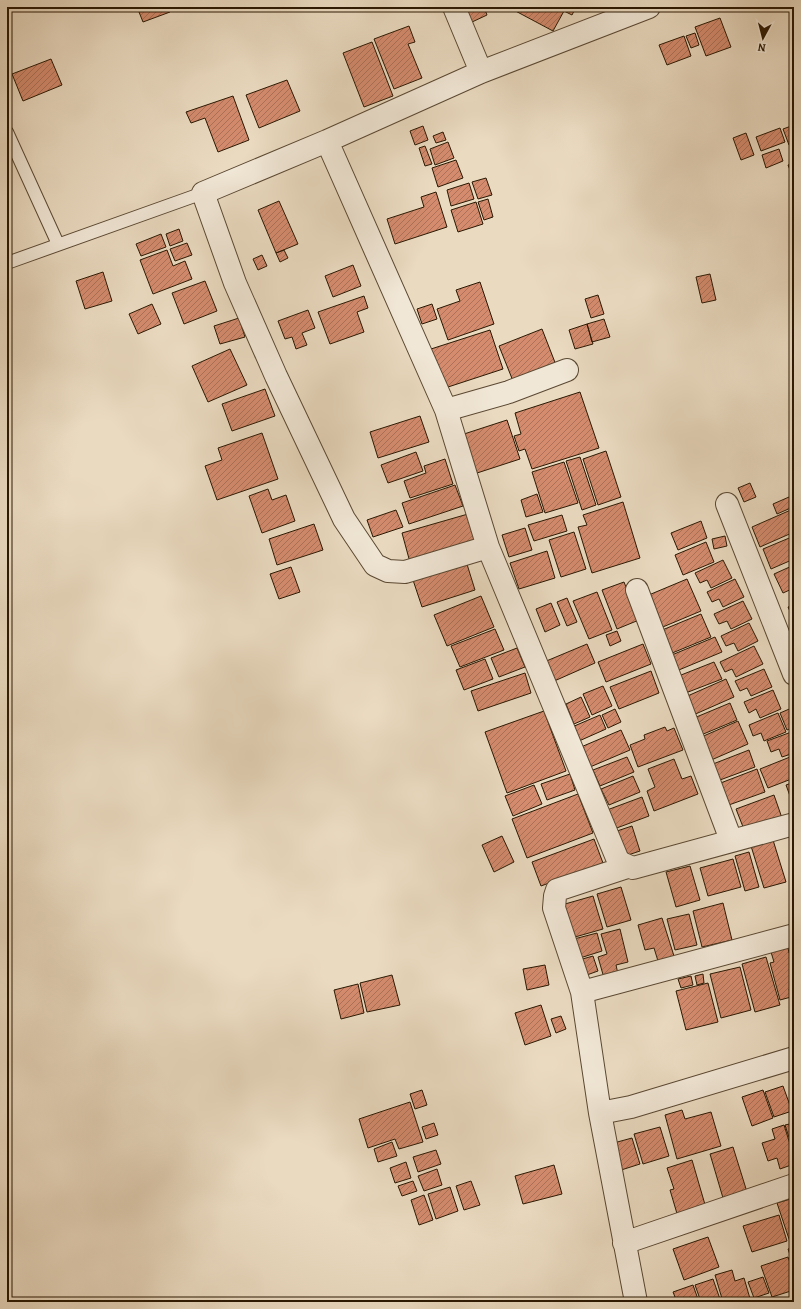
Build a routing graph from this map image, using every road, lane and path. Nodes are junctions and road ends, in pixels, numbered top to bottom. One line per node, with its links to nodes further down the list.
1 (454, 7): 4 (street)
2 (649, 7): 3 (street)
3 (605, 15): 4 (street)
4 (481, 72): 6 (street)
5 (7, 132): 8 (lane)
6 (327, 141): 7 (street); 11 (street)
7 (203, 193): 8 (lane); 13 (street)
8 (58, 244): 9 (lane)
9 (7, 263)
10 (567, 370): 11 (street)
11 (446, 410): 13 (street)
12 (727, 504): 15 (street)
13 (488, 547): 18 (street)
14 (637, 590): 17 (street)
15 (794, 674)
16 (794, 824): 17 (street)
17 (731, 840): 18 (street)
18 (627, 867): 20 (street)
19 (794, 935): 20 (street)
20 (582, 992): 22 (street)
21 (794, 1058): 22 (street)
22 (600, 1113): 24 (street)
23 (794, 1185): 24 (street)
24 (624, 1244): 25 (street)
25 (636, 1302)

